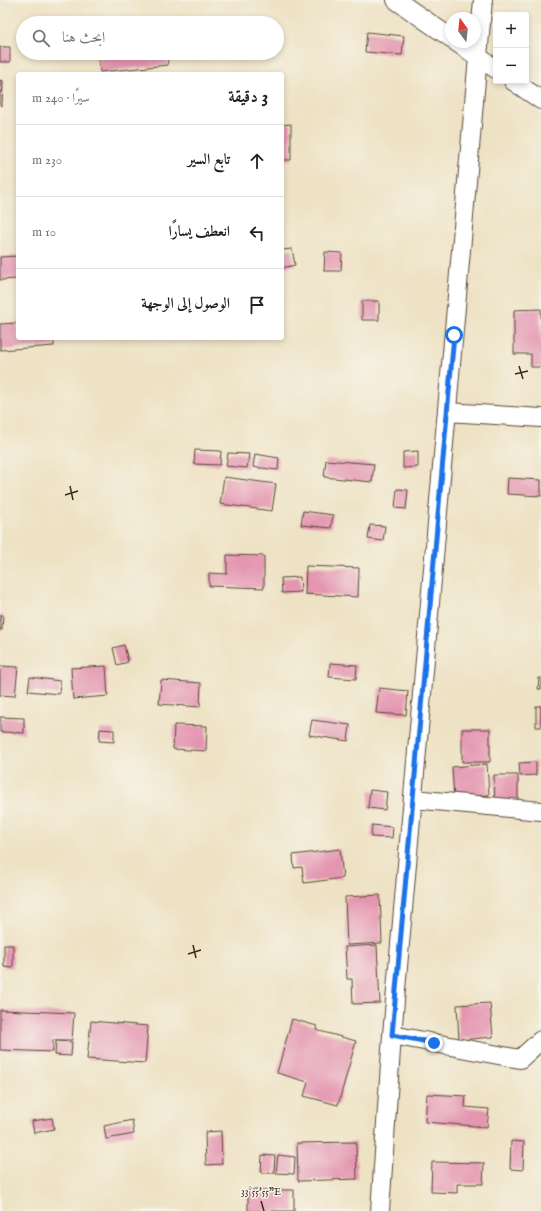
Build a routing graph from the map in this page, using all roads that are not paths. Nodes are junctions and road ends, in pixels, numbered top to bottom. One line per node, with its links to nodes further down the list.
1 (396, 0): 3 (street)
2 (483, 0): 5 (street)
3 (445, 34)
4 (465, 48): 5 (street)
5 (479, 58): 6 (street); 9 (street)
6 (493, 67)
7 (517, 84): 8 (street)
8 (541, 100)
9 (447, 412): 10 (street); 11 (street)
10 (541, 418)
11 (413, 799): 12 (street); 13 (street)
12 (541, 811)
13 (392, 1035): 14 (street); 15 (street)
14 (541, 1040)
15 (380, 1211)

